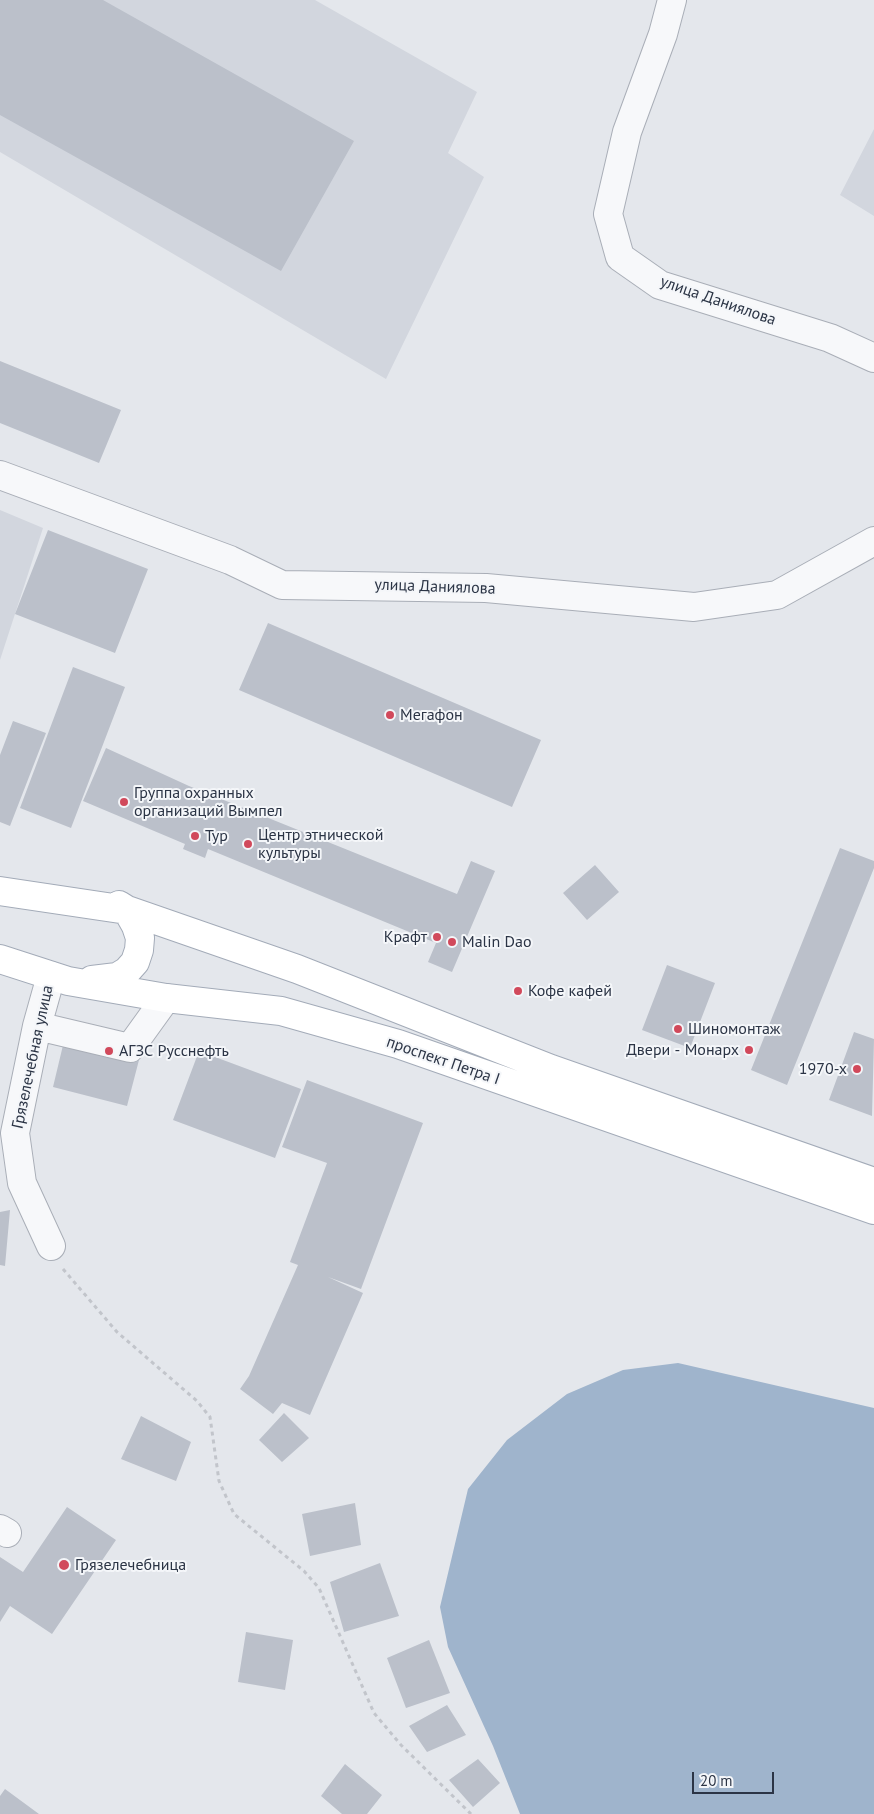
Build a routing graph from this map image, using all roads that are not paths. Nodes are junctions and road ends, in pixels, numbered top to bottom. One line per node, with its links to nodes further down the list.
1 (672, 0): 2 (street, улица Даниялова)
2 (874, 358)
3 (0, 475): 4 (street, улица Даниялова)
4 (874, 541)
5 (0, 876): 7 (main road)
6 (0, 891): 8 (main road)
7 (100, 891): 8 (main road); 10 (main road)
8 (127, 910): 10 (main road, проспект Петра I); 11 (main road)
9 (0, 959): 11 (main road, проспект Петра I)
10 (297, 969): 14 (main road, проспект Петра I)
11 (59, 978): 12 (main road, проспект Петра I); 13 (street, Грязелечебная улица)
12 (166, 998): 13 (street); 15 (main road, проспект Петра I)
13 (36, 1026): 16 (street, Грязелечебная улица)
14 (874, 1182)
15 (874, 1210)
16 (51, 1246)

